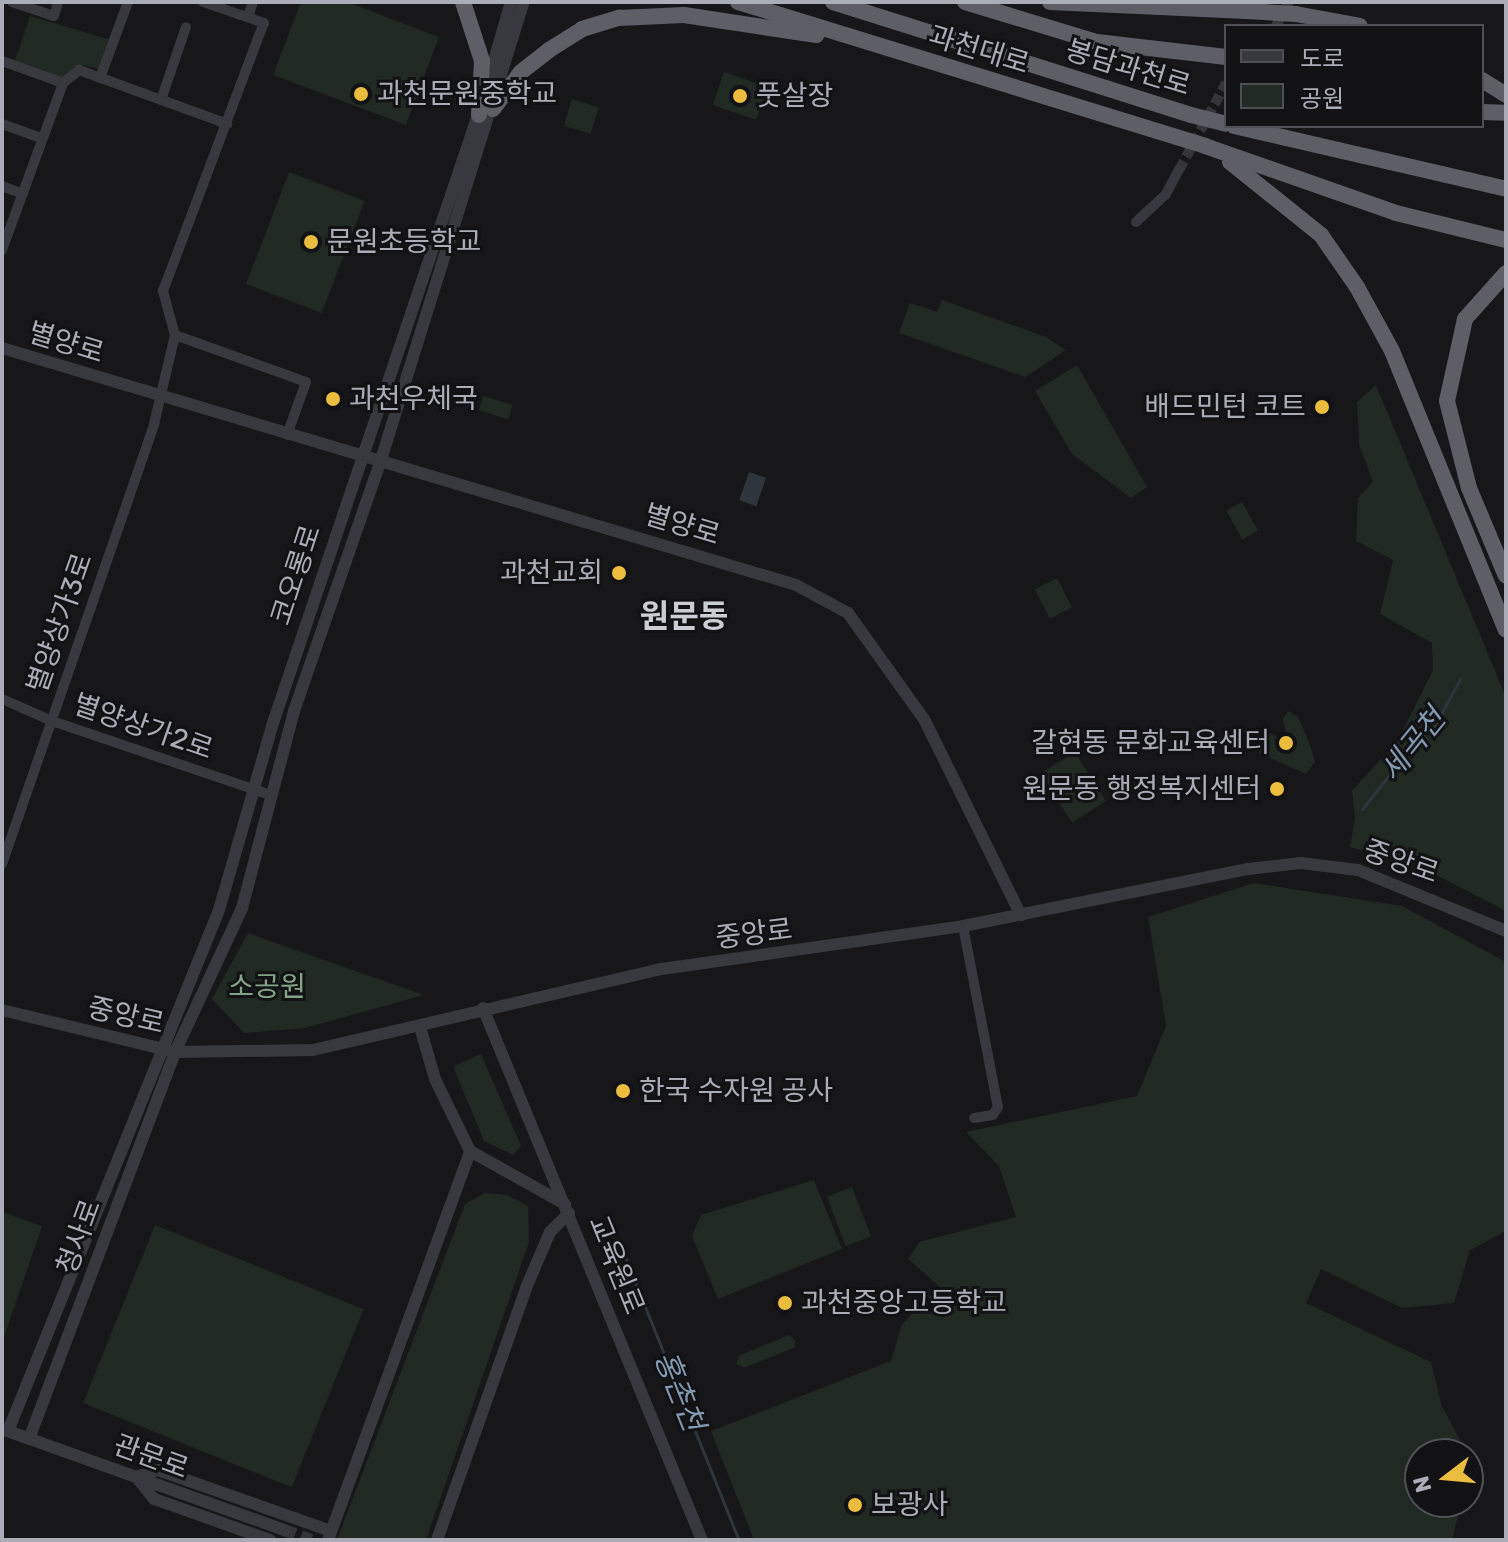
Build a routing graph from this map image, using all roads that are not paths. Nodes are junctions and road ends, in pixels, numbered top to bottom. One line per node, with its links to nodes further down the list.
1 (12, 2): 2 (street)
2 (58, 2)
3 (128, 2): 21 (street)
4 (203, 2): 14 (street)
5 (253, 2): 14 (street)
6 (463, 2): 24 (highway)
7 (511, 2): 24 (street)
8 (524, 2): 24 (street)
9 (738, 2): 18 (highway, 과천대로)
10 (833, 2): 27 (highway, 봉담과천로, bridge)
11 (965, 2): 19 (highway)
12 (1050, 2): 13 (highway, bridge)
13 (1292, 8): 15 (street); 16 (highway)
14 (248, 17): 29 (street)
15 (1278, 24)
16 (1352, 24)
17 (186, 27): 23 (street)
18 (852, 39): 24 (highway); 32 (highway, 과천대로)
19 (1224, 57)
20 (2, 61): 22 (street)
21 (100, 78): 22 (street); 23 (street)
22 (63, 83): 31 (street)
23 (161, 100): 29 (street)
24 (486, 112): 45 (street, 코오롱로); 46 (street, 청사로)
25 (1484, 112): 26 (highway)
26 (1506, 113)
27 (1224, 123)
28 (2, 124): 31 (street)
29 (227, 124): 41 (street)
30 (1242, 128): 35 (highway)
31 (41, 138): 36 (street)
32 (1205, 146): 38 (highway); 48 (highway)
33 (1179, 170): 37 (street)
34 (2, 186): 36 (street)
35 (1506, 189)
36 (23, 194): 39 (street)
37 (1136, 222)
38 (1506, 240)
39 (2, 250)
40 (1506, 273): 47 (highway)
41 (175, 335): 43 (street); 44 (street)
42 (2, 348): 43 (street, 별양로)
43 (162, 397): 44 (street, 별양로); 50 (street, 별양상가3로)
44 (287, 435): 45 (street, 별양로)
45 (360, 458): 46 (street, 별양로); 51 (street, 코오롱로)
46 (380, 463): 52 (street, 청사로); 54 (street, 별양로)
47 (1506, 576)
48 (1506, 630)
49 (2, 699): 50 (street, 별양상가2로)
50 (52, 721): 51 (street, 별양상가2로); 53 (street, 별양상가3로)
51 (252, 790): 52 (street, 별양상가2로); 60 (street, 코오롱로)
52 (271, 795): 61 (street, 청사로)
53 (3, 860)
54 (1021, 915): 55 (street, 중앙로); 56 (street, 중앙로)
55 (963, 926): 57 (street, 중앙로); 62 (street)
56 (1506, 931)
57 (483, 1008): 59 (street, 중앙로); 64 (street, 교육원로)
58 (2, 1010): 60 (street, 중앙로)
59 (420, 1027): 61 (street, 중앙로); 63 (street)
60 (159, 1050): 61 (street, 중앙로); 65 (street, 청사로)
61 (175, 1052): 66 (street, 청사로)
62 (974, 1118)
63 (470, 1151): 64 (street); 69 (street)
64 (567, 1209): 71 (street); 72 (street, 교육원로)
65 (5, 1430): 66 (street, 관문로)
66 (29, 1439): 67 (street, 관문로)
67 (136, 1477): 68 (street, 관문로); 69 (street); 70 (street)
68 (284, 1530)
69 (329, 1535)
70 (270, 1540)
71 (437, 1540)
72 (702, 1540)

